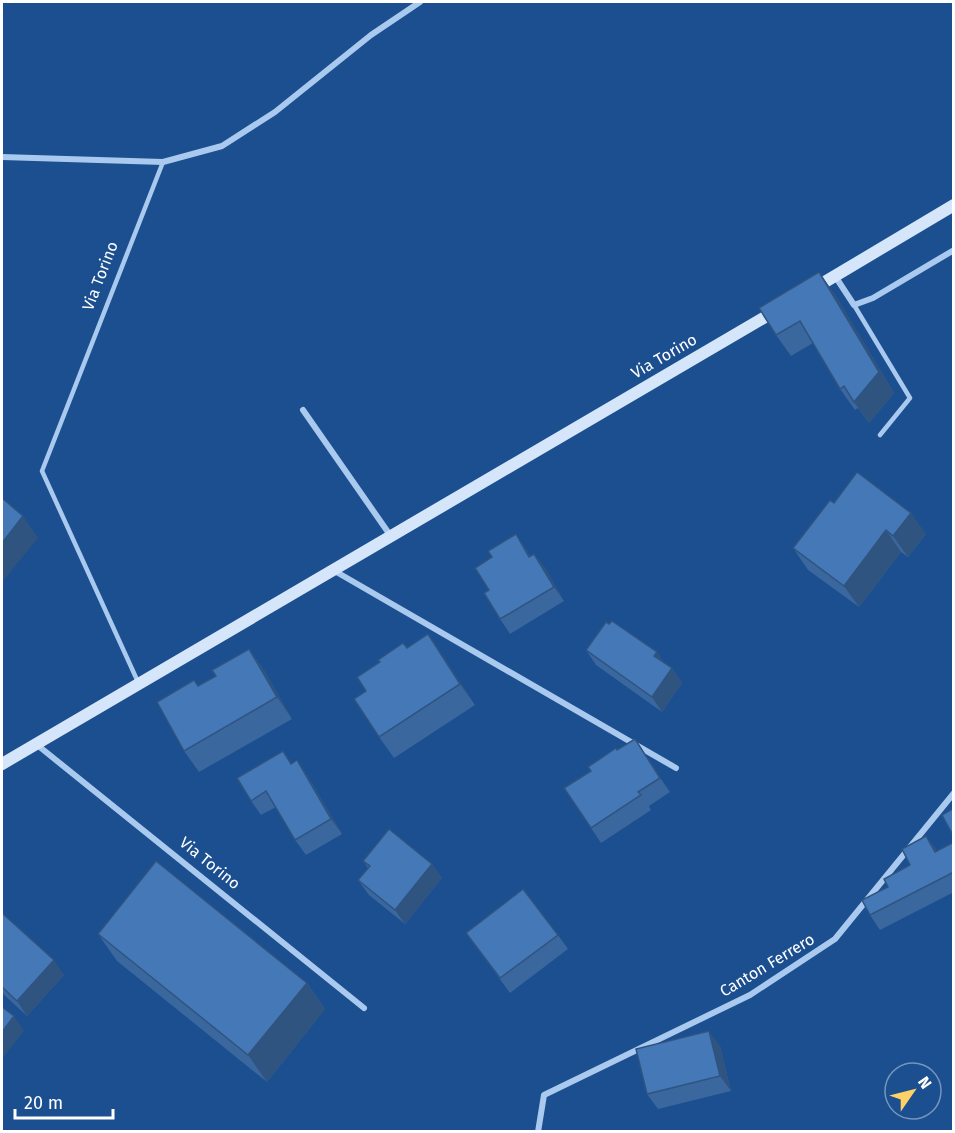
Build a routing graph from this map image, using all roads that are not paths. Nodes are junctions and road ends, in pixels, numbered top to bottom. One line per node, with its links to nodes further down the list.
1 (420, 2): 3 (street)
2 (2, 157): 3 (street)
3 (163, 162): 14 (lane, Via Torino)
4 (954, 205): 6 (street)
5 (954, 250): 9 (street)
6 (835, 276): 7 (street); 9 (street)
7 (806, 293)
8 (786, 304): 12 (street, Via Torino)
9 (854, 304): 11 (lane)
10 (303, 410): 12 (street)
11 (880, 435)
12 (390, 535): 13 (street, Via Torino)
13 (333, 570): 14 (street, Via Torino); 17 (street)
14 (138, 682): 15 (street, Via Torino)
15 (36, 744): 16 (street, Via Torino); 19 (street, Via Torino)
16 (2, 764)
17 (676, 768)
18 (954, 793): 20 (street, Canton Ferrero)
19 (364, 1008)
20 (538, 1131)

